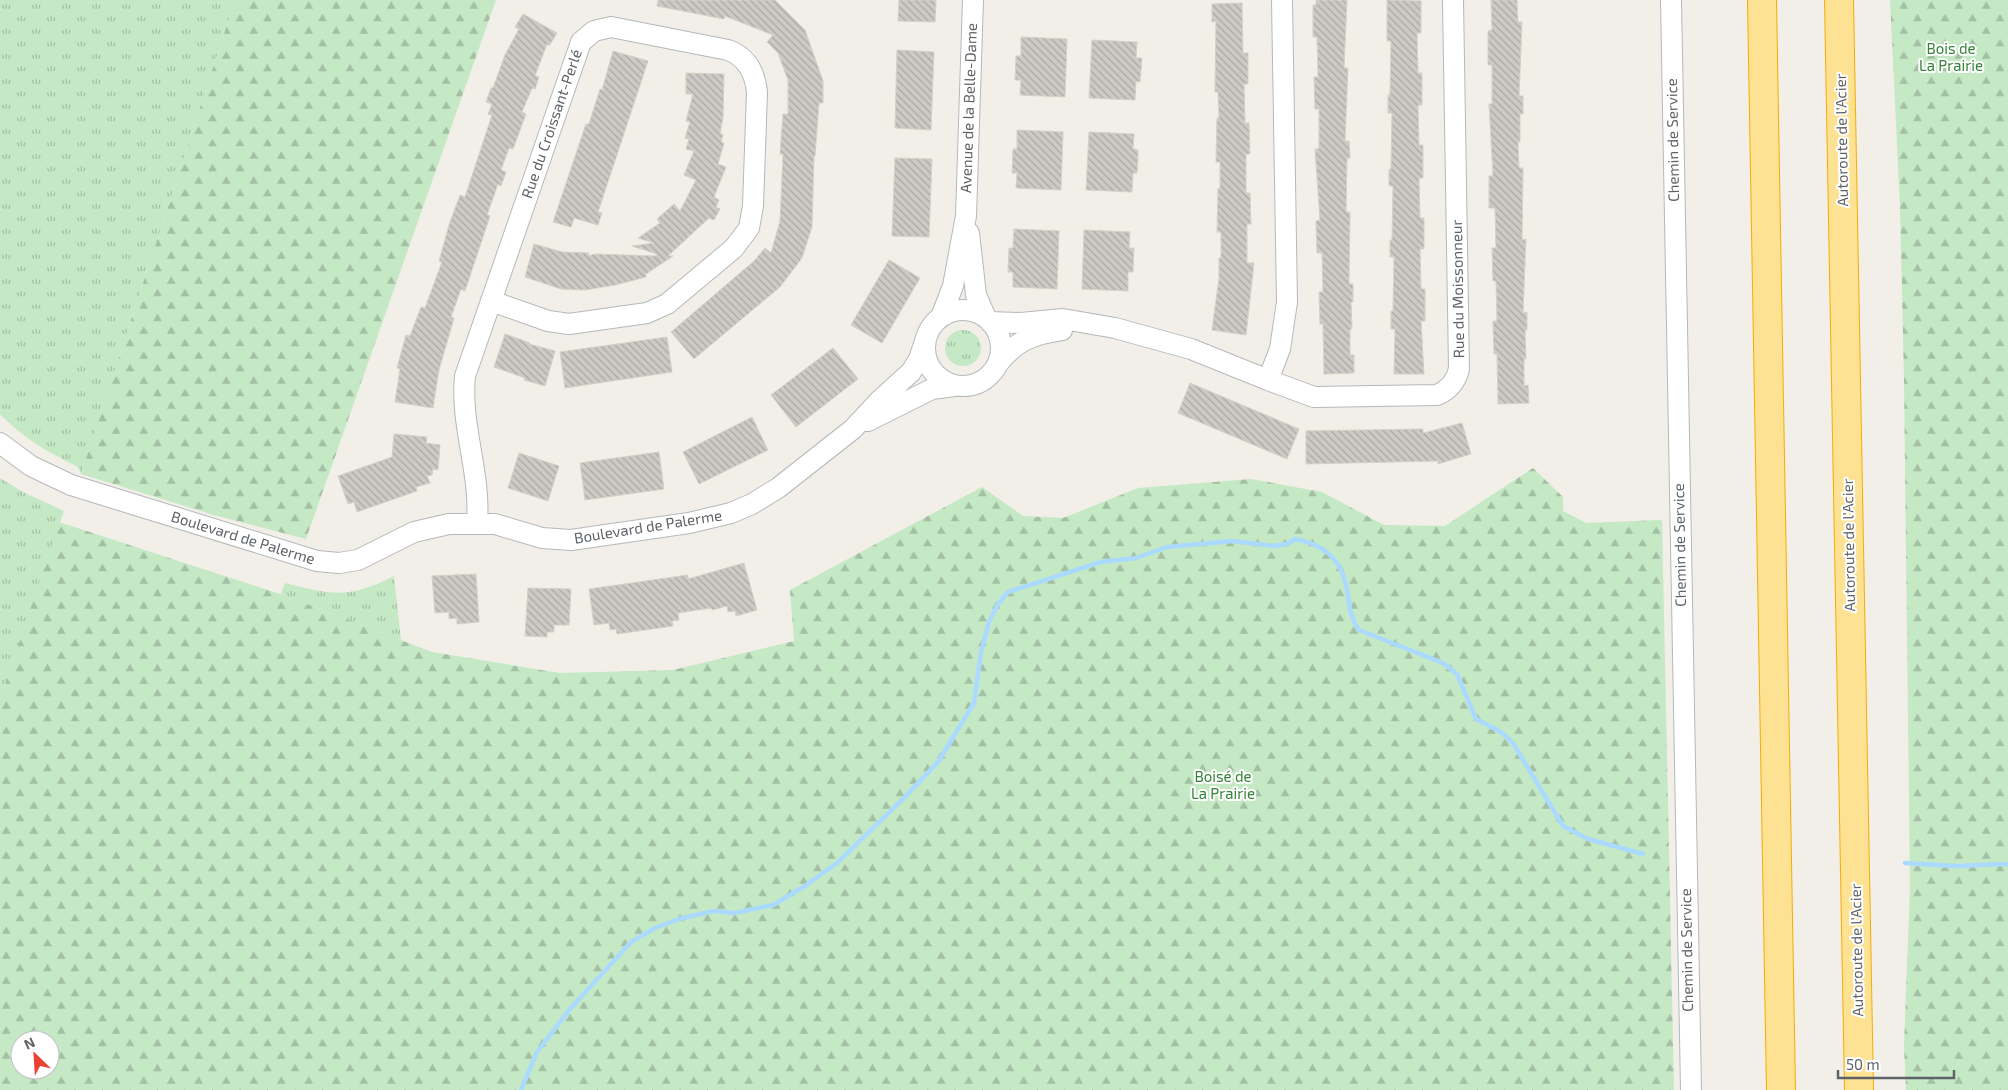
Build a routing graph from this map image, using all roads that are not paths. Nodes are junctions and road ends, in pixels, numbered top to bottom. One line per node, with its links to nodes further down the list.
1 (973, 0): 7 (street, Avenue de la Belle-Dame)
2 (1282, 0): 14 (street)
3 (1453, 0): 14 (street, Rue du Moissonneur)
4 (1671, 0): 19 (street, Chemin de Service)
5 (1762, 0): 20 (highway)
6 (1839, 0): 21 (highway, Autoroute de l'Acier)
7 (966, 216): 9 (street, Avenue de la Belle-Dame); 10 (street, Avenue de la Belle-Dame)
8 (491, 301): 8 (street, Rue du Croissant-Perlé); 18 (street, Rue du Croissant-Perlé)
9 (941, 317): 10 (street); 12 (street)
10 (988, 320): 11 (street, Rue du Moissonneur); 13 (street)
11 (1094, 324): 13 (street, Rue du Moissonneur); 14 (street, Rue du Moissonneur)
12 (927, 335): 15 (street); 16 (street, Boulevard de Palerme)
13 (997, 365): 15 (street)
14 (1268, 380)
15 (954, 386): 16 (street, Boulevard de Palerme)
16 (853, 429): 18 (street, Boulevard de Palerme)
17 (0, 443): 18 (street, Boulevard de Palerme)
18 (477, 522)
19 (1691, 1090)
20 (1781, 1090)
21 (1859, 1090)

